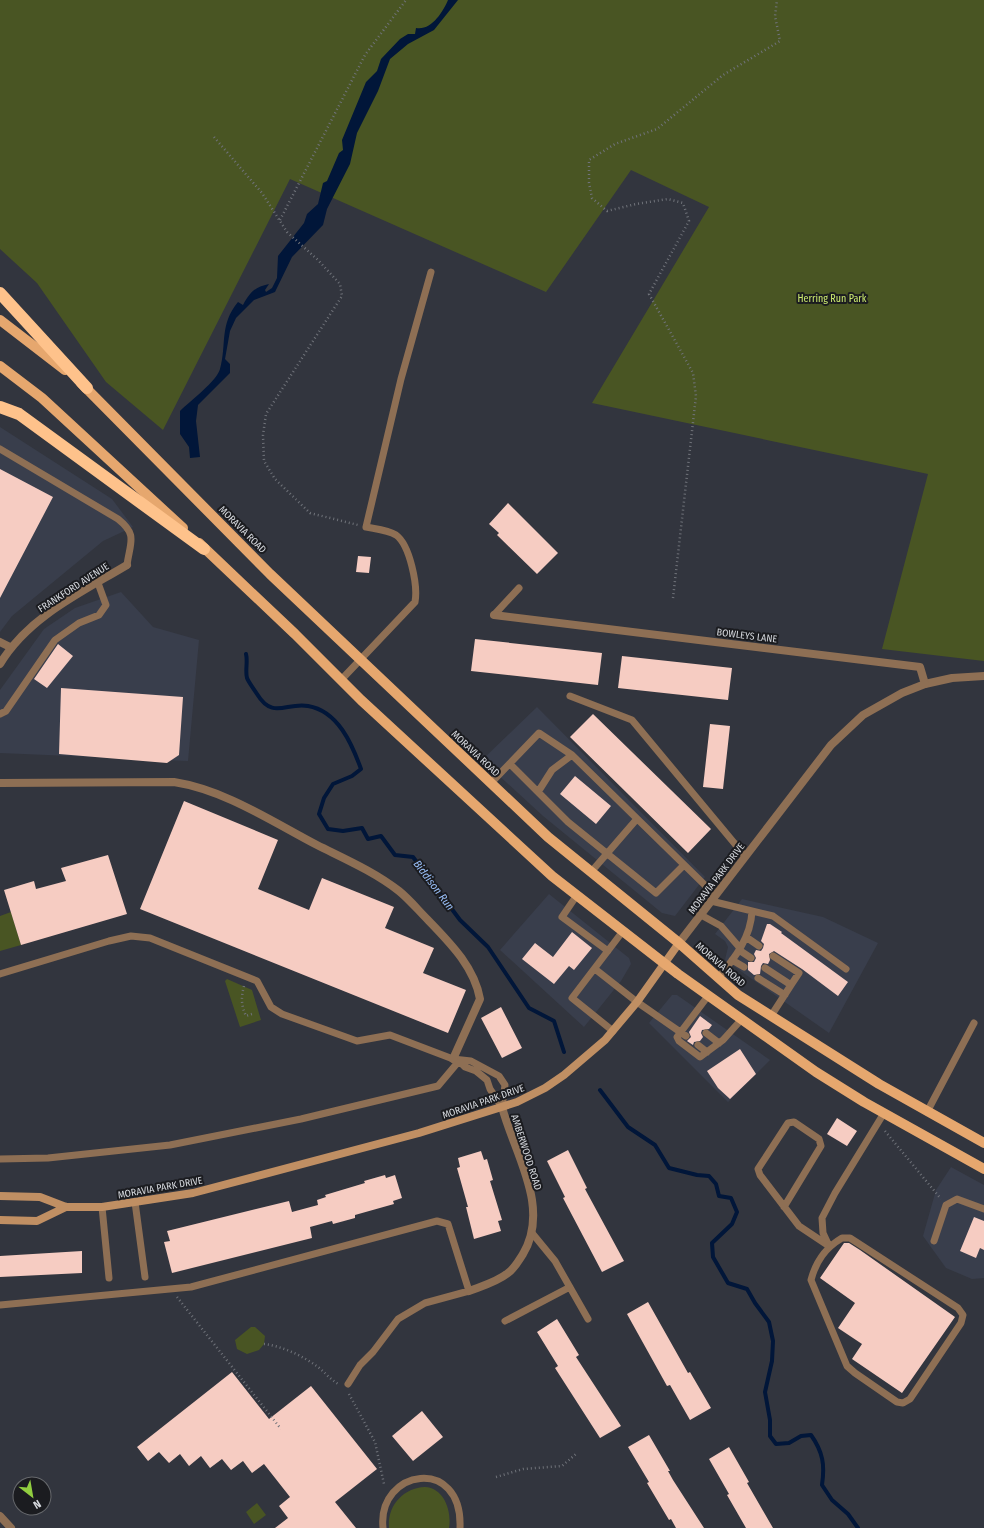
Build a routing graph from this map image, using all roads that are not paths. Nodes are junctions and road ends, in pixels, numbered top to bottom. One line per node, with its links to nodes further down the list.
1 (431, 272): 15 (lane)
2 (0, 293): 5 (highway)
3 (0, 320): 5 (main road, MORAVIA ROAD)
4 (0, 366): 8 (main road)
5 (87, 388): 15 (main road, MORAVIA ROAD)
6 (0, 407): 8 (highway)
7 (0, 448): 9 (lane)
8 (204, 549): 18 (main road)
9 (127, 565): 10 (street, FRANKFORD AVENUE)
10 (98, 583): 14 (street, FRANKFORD AVENUE); 21 (lane)
11 (519, 588): 12 (lane)
12 (494, 615): 19 (street, BOWLEYS LANE)
13 (0, 642): 14 (street)
14 (10, 647): 16 (street, FRANKFORD AVENUE)
15 (361, 660): 18 (lane); 25 (main road, MORAVIA ROAD)
16 (0, 664)
17 (984, 676): 19 (street)
18 (341, 680): 32 (main road)
19 (925, 684): 29 (street, MORAVIA PARK DRIVE)
20 (570, 696): 29 (lane)
21 (0, 714)
22 (572, 755): 23 (lane); 26 (lane); 27 (lane)
23 (510, 764): 25 (lane); 26 (lane)
24 (0, 783): 66 (street)
25 (491, 783): 31 (main road, MORAVIA ROAD)
26 (538, 792): 28 (lane)
27 (636, 820): 28 (lane); 30 (lane)
28 (607, 853): 30 (lane); 31 (lane)
29 (745, 856): 33 (street, MORAVIA PARK DRIVE)
30 (684, 866): 33 (lane)
31 (591, 872): 38 (main road, MORAVIA ROAD)
32 (577, 895): 36 (main road); 41 (lane)
33 (713, 898): 34 (lane); 35 (street, MORAVIA PARK DRIVE)
34 (752, 911): 37 (lane); 49 (lane)
35 (701, 914): 38 (street, MORAVIA PARK DRIVE); 40 (lane)
36 (623, 932): 41 (lane); 45 (main road)
37 (746, 937): 39 (lane); 40 (lane)
38 (679, 943): 45 (main road, MORAVIA PARK DRIVE); 51 (main road, MORAVIA ROAD)
39 (759, 946)
40 (740, 949): 43 (lane); 44 (lane)
41 (608, 951): 48 (lane)
42 (773, 956): 53 (lane)
43 (751, 958)
44 (732, 960): 46 (lane); 51 (lane)
45 (664, 963): 55 (main road); 56 (main road, MORAVIA PARK DRIVE)
46 (744, 967)
47 (765, 968): 53 (lane)
48 (595, 969): 56 (lane); 60 (lane)
49 (846, 969)
50 (0, 974): 66 (lane)
51 (718, 978): 57 (main road, MORAVIA ROAD)
52 (758, 978): 54 (lane)
53 (791, 985): 54 (lane)
54 (785, 995): 57 (lane)
55 (708, 996): 58 (main road); 62 (lane)
56 (637, 1002): 60 (main road, MORAVIA PARK DRIVE); 62 (lane)
57 (771, 1016): 68 (main road, MORAVIA ROAD)
58 (741, 1020): 63 (lane); 69 (main road)
59 (974, 1023): 68 (lane)
60 (613, 1031): 67 (main road, MORAVIA PARK DRIVE)
61 (706, 1033): 63 (lane)
62 (683, 1034): 65 (lane)
63 (719, 1043): 65 (lane)
64 (698, 1045): 65 (lane)
65 (707, 1052)
66 (456, 1060): 67 (lane); 67 (lane); 71 (lane)
67 (502, 1107): 74 (main road, MORAVIA PARK DRIVE); 80 (street, AMBERWOOD ROAD)
68 (927, 1112): 70 (main road, MORAVIA ROAD)
69 (884, 1113): 72 (main road); 82 (lane)
70 (984, 1143)
71 (0, 1159)
72 (984, 1169)
73 (0, 1196): 75 (main road, MORAVIA PARK DRIVE)
74 (135, 1202): 76 (main road, MORAVIA PARK DRIVE); 83 (lane)
75 (66, 1207): 76 (main road, MORAVIA PARK DRIVE); 79 (main road, MORAVIA PARK DRIVE)
76 (102, 1207): 84 (lane)
77 (784, 1207): 77 (lane); 82 (lane)
78 (984, 1209): 81 (lane)
79 (0, 1220)
80 (532, 1233): 85 (lane); 86 (street, AMBERWOOD ROAD)
81 (934, 1241)
82 (829, 1246): 82 (lane)
83 (145, 1277)
84 (109, 1278)
85 (570, 1287): 88 (lane); 89 (lane)
86 (469, 1291): 87 (lane); 90 (lane)
87 (0, 1305)
88 (588, 1319)
89 (505, 1321)
90 (348, 1384)
91 (0, 1516): 92 (street)
92 (11, 1528)
93 (383, 1528): 94 (lane)
94 (460, 1528)

